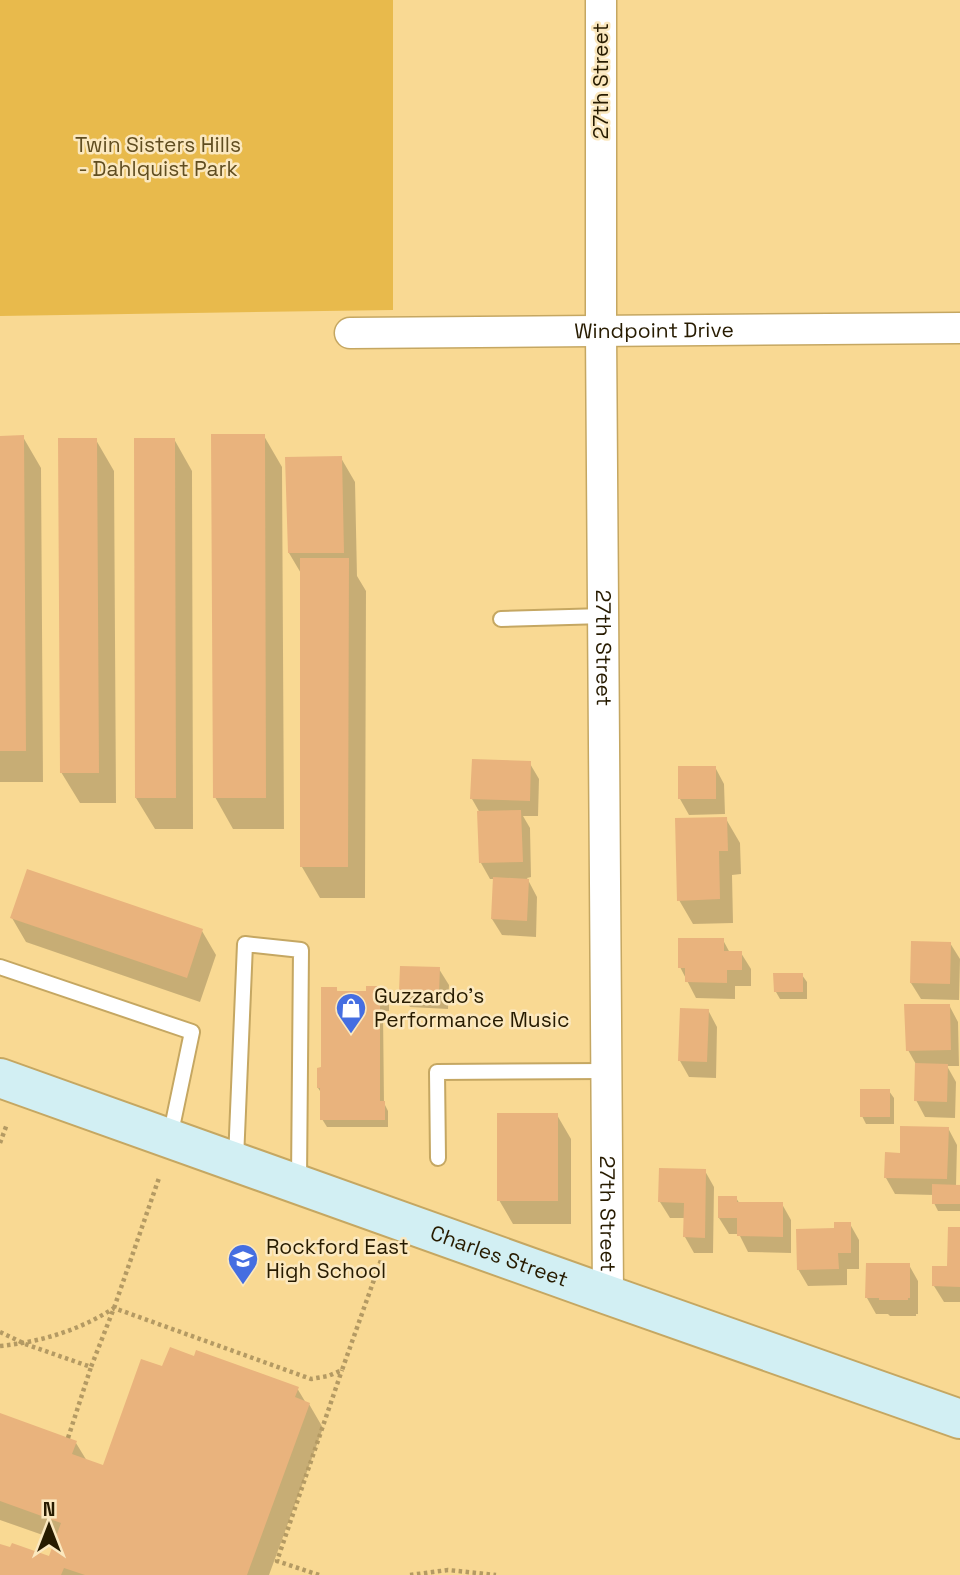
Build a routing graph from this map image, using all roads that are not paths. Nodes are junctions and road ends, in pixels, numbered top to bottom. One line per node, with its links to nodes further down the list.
1 (601, 0): 3 (street, 27th Street)
2 (960, 328): 3 (street, Windpoint Drive)
3 (601, 332): 4 (street, Windpoint Drive); 5 (street, 27th Street)
4 (350, 333)
5 (604, 616): 6 (lane); 8 (street, 27th Street)
6 (501, 619)
7 (0, 967): 10 (lane)
8 (606, 1071): 11 (lane); 14 (street, 27th Street)
9 (0, 1078): 10 (main road, Charles Street)
10 (169, 1139): 12 (main road, Charles Street)
11 (438, 1158)
12 (236, 1163): 13 (main road, Charles Street); 13 (lane)
13 (299, 1185): 14 (main road, Charles Street)
14 (608, 1295): 15 (main road, Charles Street)
15 (960, 1419)

